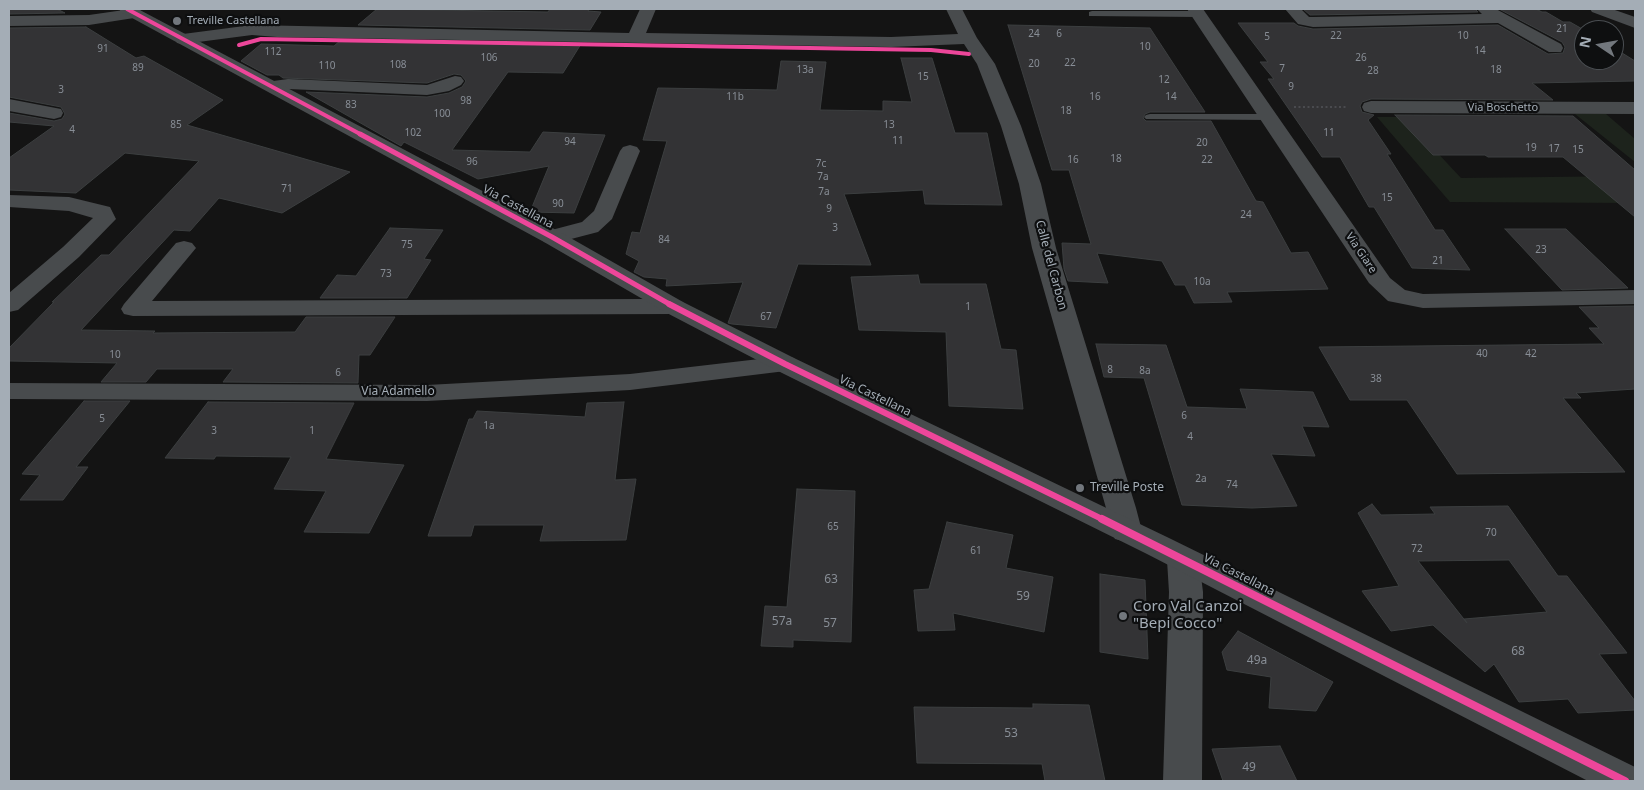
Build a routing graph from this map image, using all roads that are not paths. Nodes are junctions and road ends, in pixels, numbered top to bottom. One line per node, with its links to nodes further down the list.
1 (648, 9): 13 (street)
2 (954, 9): 15 (street, Calle del Carbon)
3 (1293, 9): 9 (street)
4 (1485, 9): 9 (street)
5 (1598, 9): 11 (street)
6 (131, 11): 10 (street); 14 (street, Via Castellana)
7 (1196, 11): 8 (lane); 26 (street, Via Giare)
8 (1092, 14)
9 (1500, 18): 16 (street)
10 (9, 21)
11 (1635, 24)
12 (277, 32): 13 (street); 14 (street); 17 (street)
13 (635, 38): 15 (street)
14 (184, 39): 17 (street, Via Castellana)
15 (969, 40): 37 (street, Calle del Carbon)
16 (1555, 48)
17 (210, 53): 19 (street, Via Castellana)
18 (455, 81): 19 (street)
19 (272, 86): 30 (street, Via Castellana)
20 (9, 104): 24 (street)
21 (1371, 108): 22 (street, Via Boschetto)
22 (1614, 108): 23 (street, Via Boschetto); 27 (street)
23 (1635, 108)
24 (54, 113)
25 (1150, 116): 26 (lane)
26 (1268, 117): 32 (street, Via Giare)
27 (1635, 122)
28 (630, 151): 30 (street, Via Castellana)
29 (9, 201): 33 (street)
30 (552, 237): 34 (street, Via Castellana)
31 (184, 248): 34 (street)
32 (1635, 297)
33 (9, 305)
34 (674, 307): 35 (street, Via Castellana)
35 (785, 364): 36 (street, Via Adamello); 37 (street, Via Castellana)
36 (9, 391)
37 (1126, 531): 38 (street, Via Castellana)
38 (1183, 560): 39 (street, Via Castellana); 40 (street, Via Castellana)
39 (1183, 781)
40 (1625, 781)

